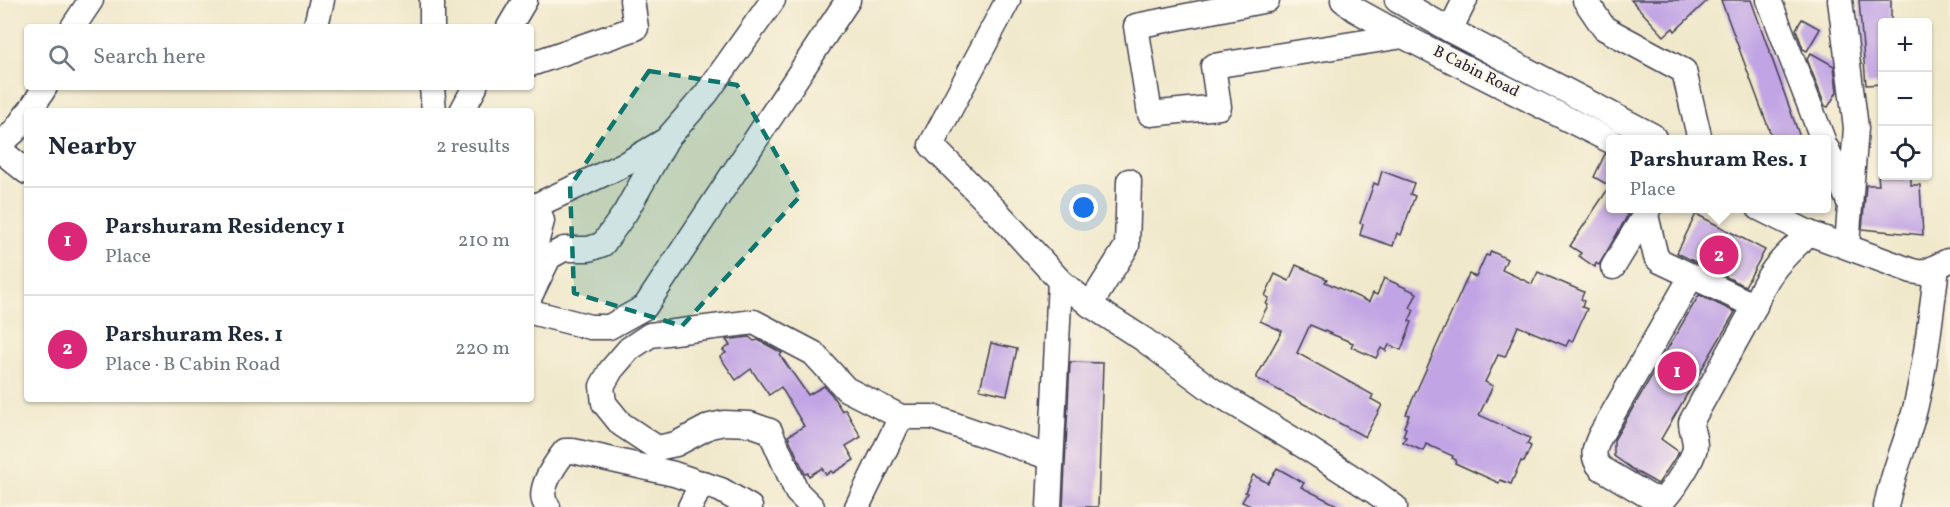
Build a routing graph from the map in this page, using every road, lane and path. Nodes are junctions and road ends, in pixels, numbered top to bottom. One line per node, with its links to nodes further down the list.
1 (91, 0): 15 (street)
2 (432, 0): 16 (street)
3 (525, 0): 17 (street)
4 (632, 0): 20 (street)
5 (773, 0): 32 (street)
6 (848, 0): 53 (street)
7 (1008, 0): 49 (street)
8 (1267, 0): 19 (street)
9 (1342, 0): 19 (street, B Cabin Road)
10 (1397, 0): 18 (street)
11 (1465, 0): 18 (street)
12 (1585, 0): 29 (street)
13 (1769, 0): 30 (street)
14 (1840, 0): 38 (street)
15 (75, 24)
16 (432, 24)
17 (511, 24)
18 (1450, 30): 28 (street)
19 (1403, 36): 31 (street, B Cabin Road)
20 (534, 63)
21 (43, 90): 24 (street)
22 (432, 90): 25 (street)
23 (474, 90): 26 (street)
24 (31, 108)
25 (434, 108)
26 (464, 108)
27 (24, 118): 33 (street)
28 (1651, 135)
29 (1699, 135)
30 (1821, 135)
31 (1606, 138)
32 (666, 140): 39 (street); 50 (street)
33 (0, 144)
34 (0, 150): 36 (street)
35 (1831, 160): 38 (street)
36 (24, 169)
37 (1129, 180): 51 (street)
38 (1850, 205): 44 (street)
39 (534, 206): 45 (street)
40 (1647, 213): 46 (street)
41 (1648, 213): 48 (street)
42 (1769, 213): 43 (street)
43 (1809, 233): 44 (street); 52 (street)
44 (1847, 245): 47 (street)
45 (534, 251)
46 (1613, 267)
47 (1937, 267): 64 (street)
48 (1691, 277): 52 (street); 52 (street)
49 (1060, 281): 51 (street); 55 (street)
50 (534, 288)
51 (1090, 305): 63 (street)
52 (1755, 306)
53 (534, 312)
54 (901, 417): 55 (street); 60 (street); 61 (street)
55 (1051, 458): 62 (street)
56 (702, 483): 57 (street); 58 (street); 59 (street)
57 (548, 507)
58 (690, 507)
59 (750, 507)
60 (812, 507)
61 (857, 507)
62 (1049, 507)
63 (1395, 507)
64 (1886, 507)

